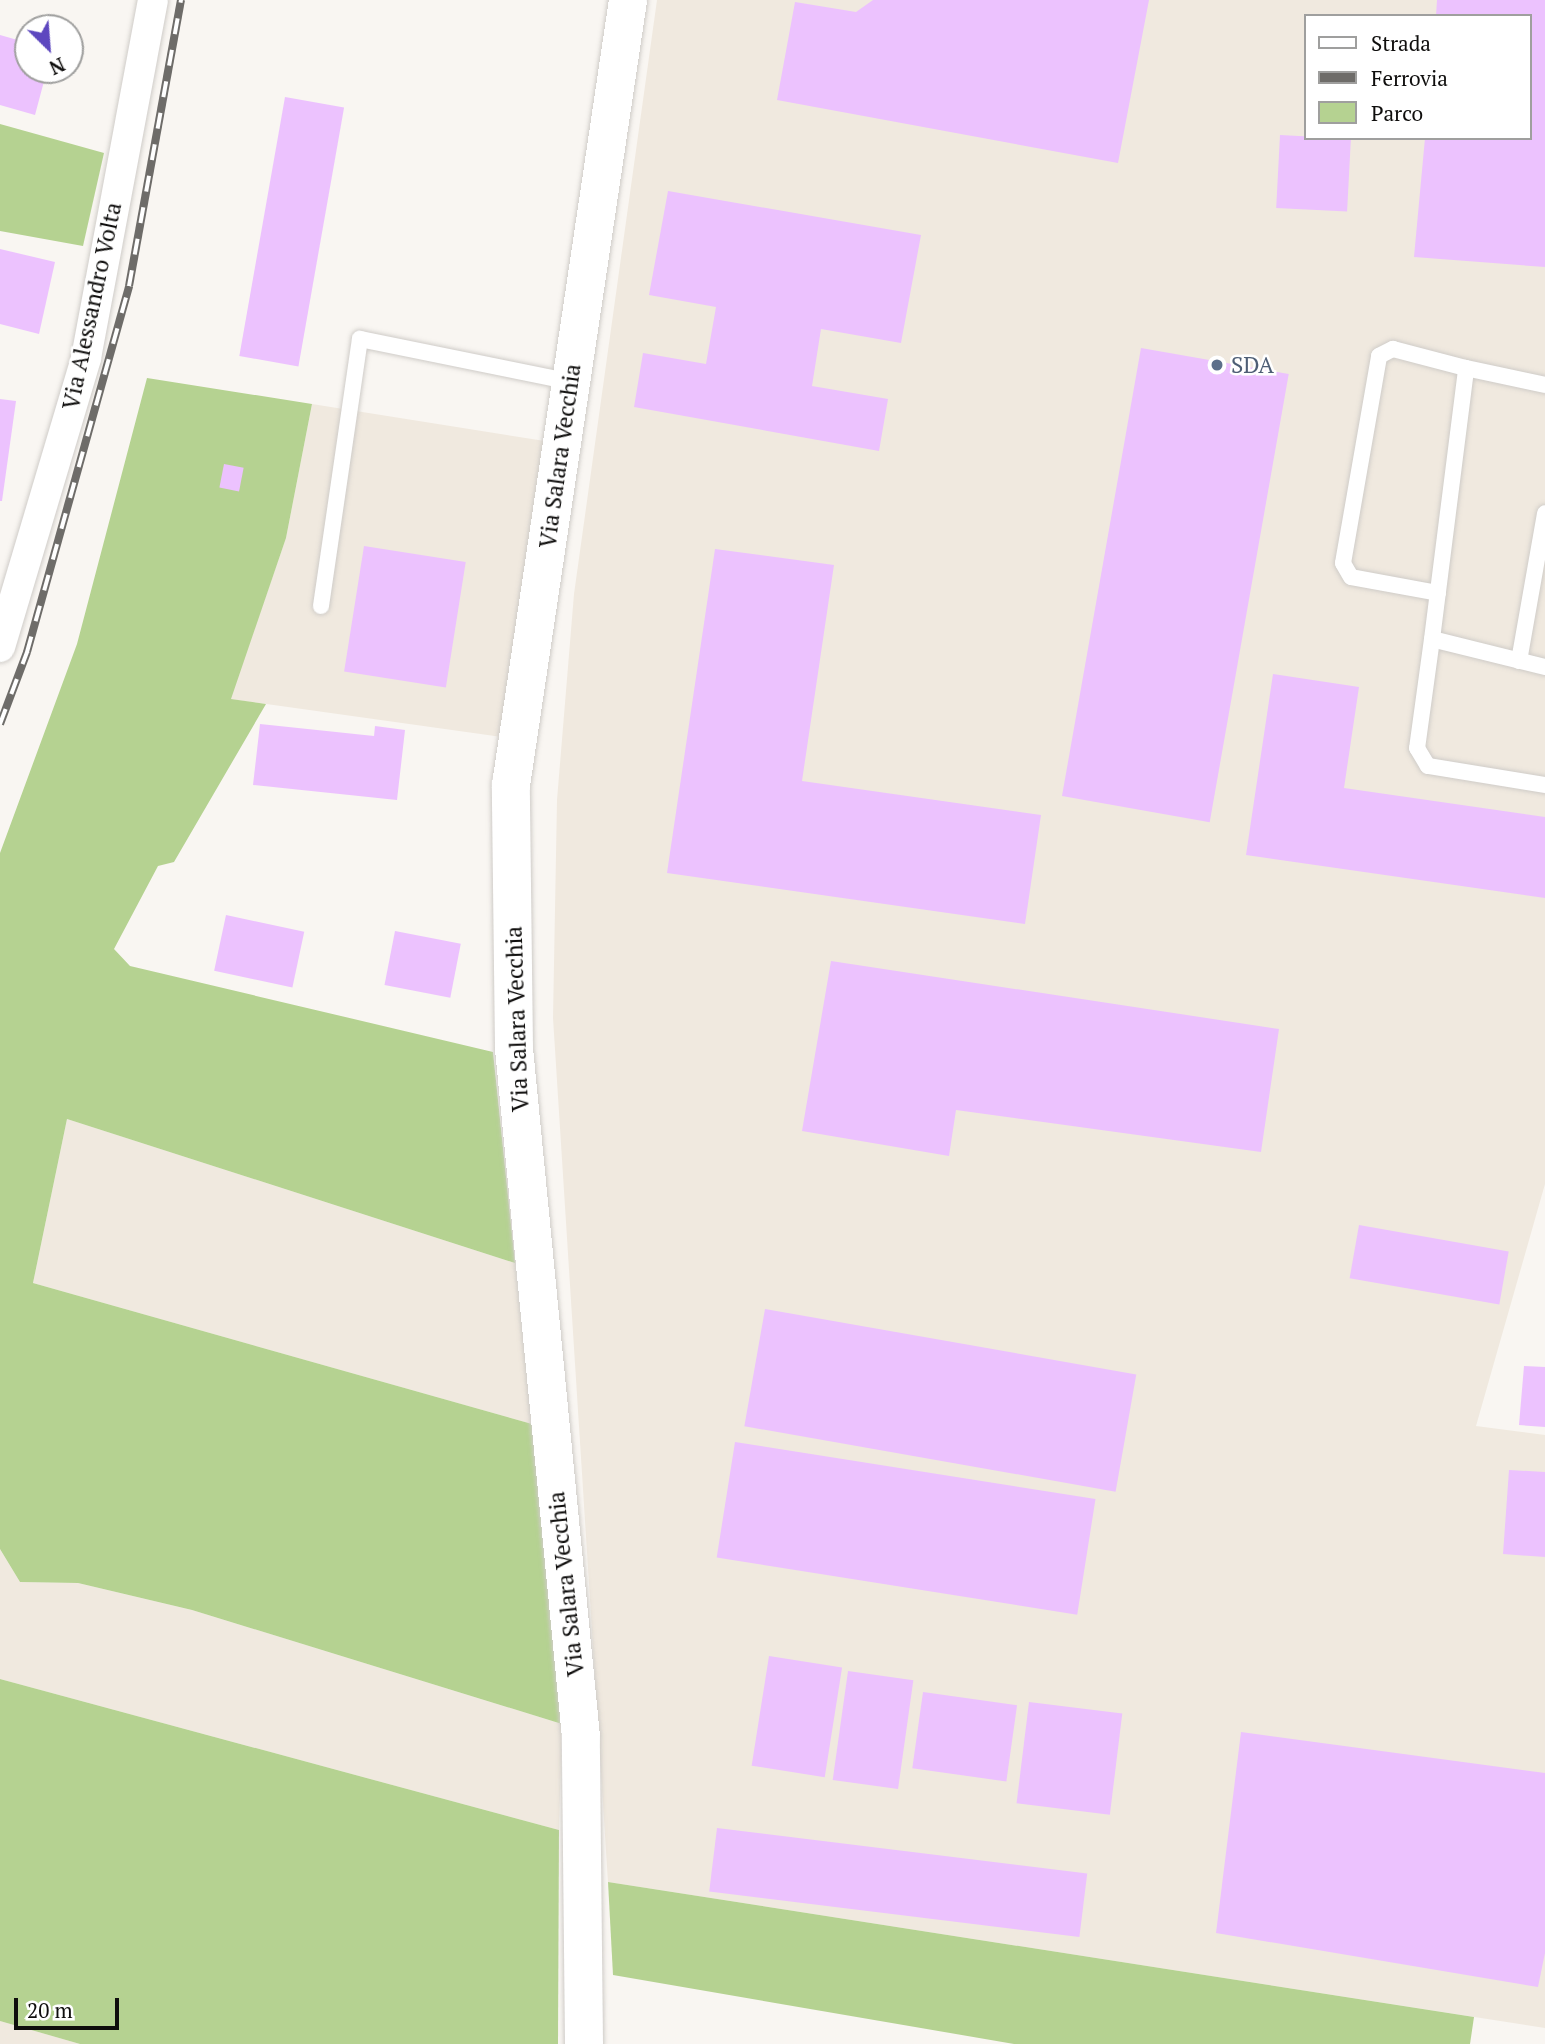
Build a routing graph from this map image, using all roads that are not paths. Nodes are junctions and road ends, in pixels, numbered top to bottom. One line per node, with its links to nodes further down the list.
1 (153, 0): 10 (street, Via Alessandro Volta)
2 (628, 0): 4 (street, Via Salara Vecchia)
3 (1466, 368): 5 (lane); 7 (lane); 7 (lane)
4 (571, 382): 8 (lane); 14 (street, Via Salara Vecchia)
5 (1545, 385)
6 (1545, 513): 11 (lane)
7 (1437, 593): 9 (lane)
8 (321, 606)
9 (1432, 639): 11 (lane); 13 (lane)
10 (0, 647)
11 (1519, 662): 12 (lane)
12 (1545, 667)
13 (1545, 786)
14 (584, 2044)

